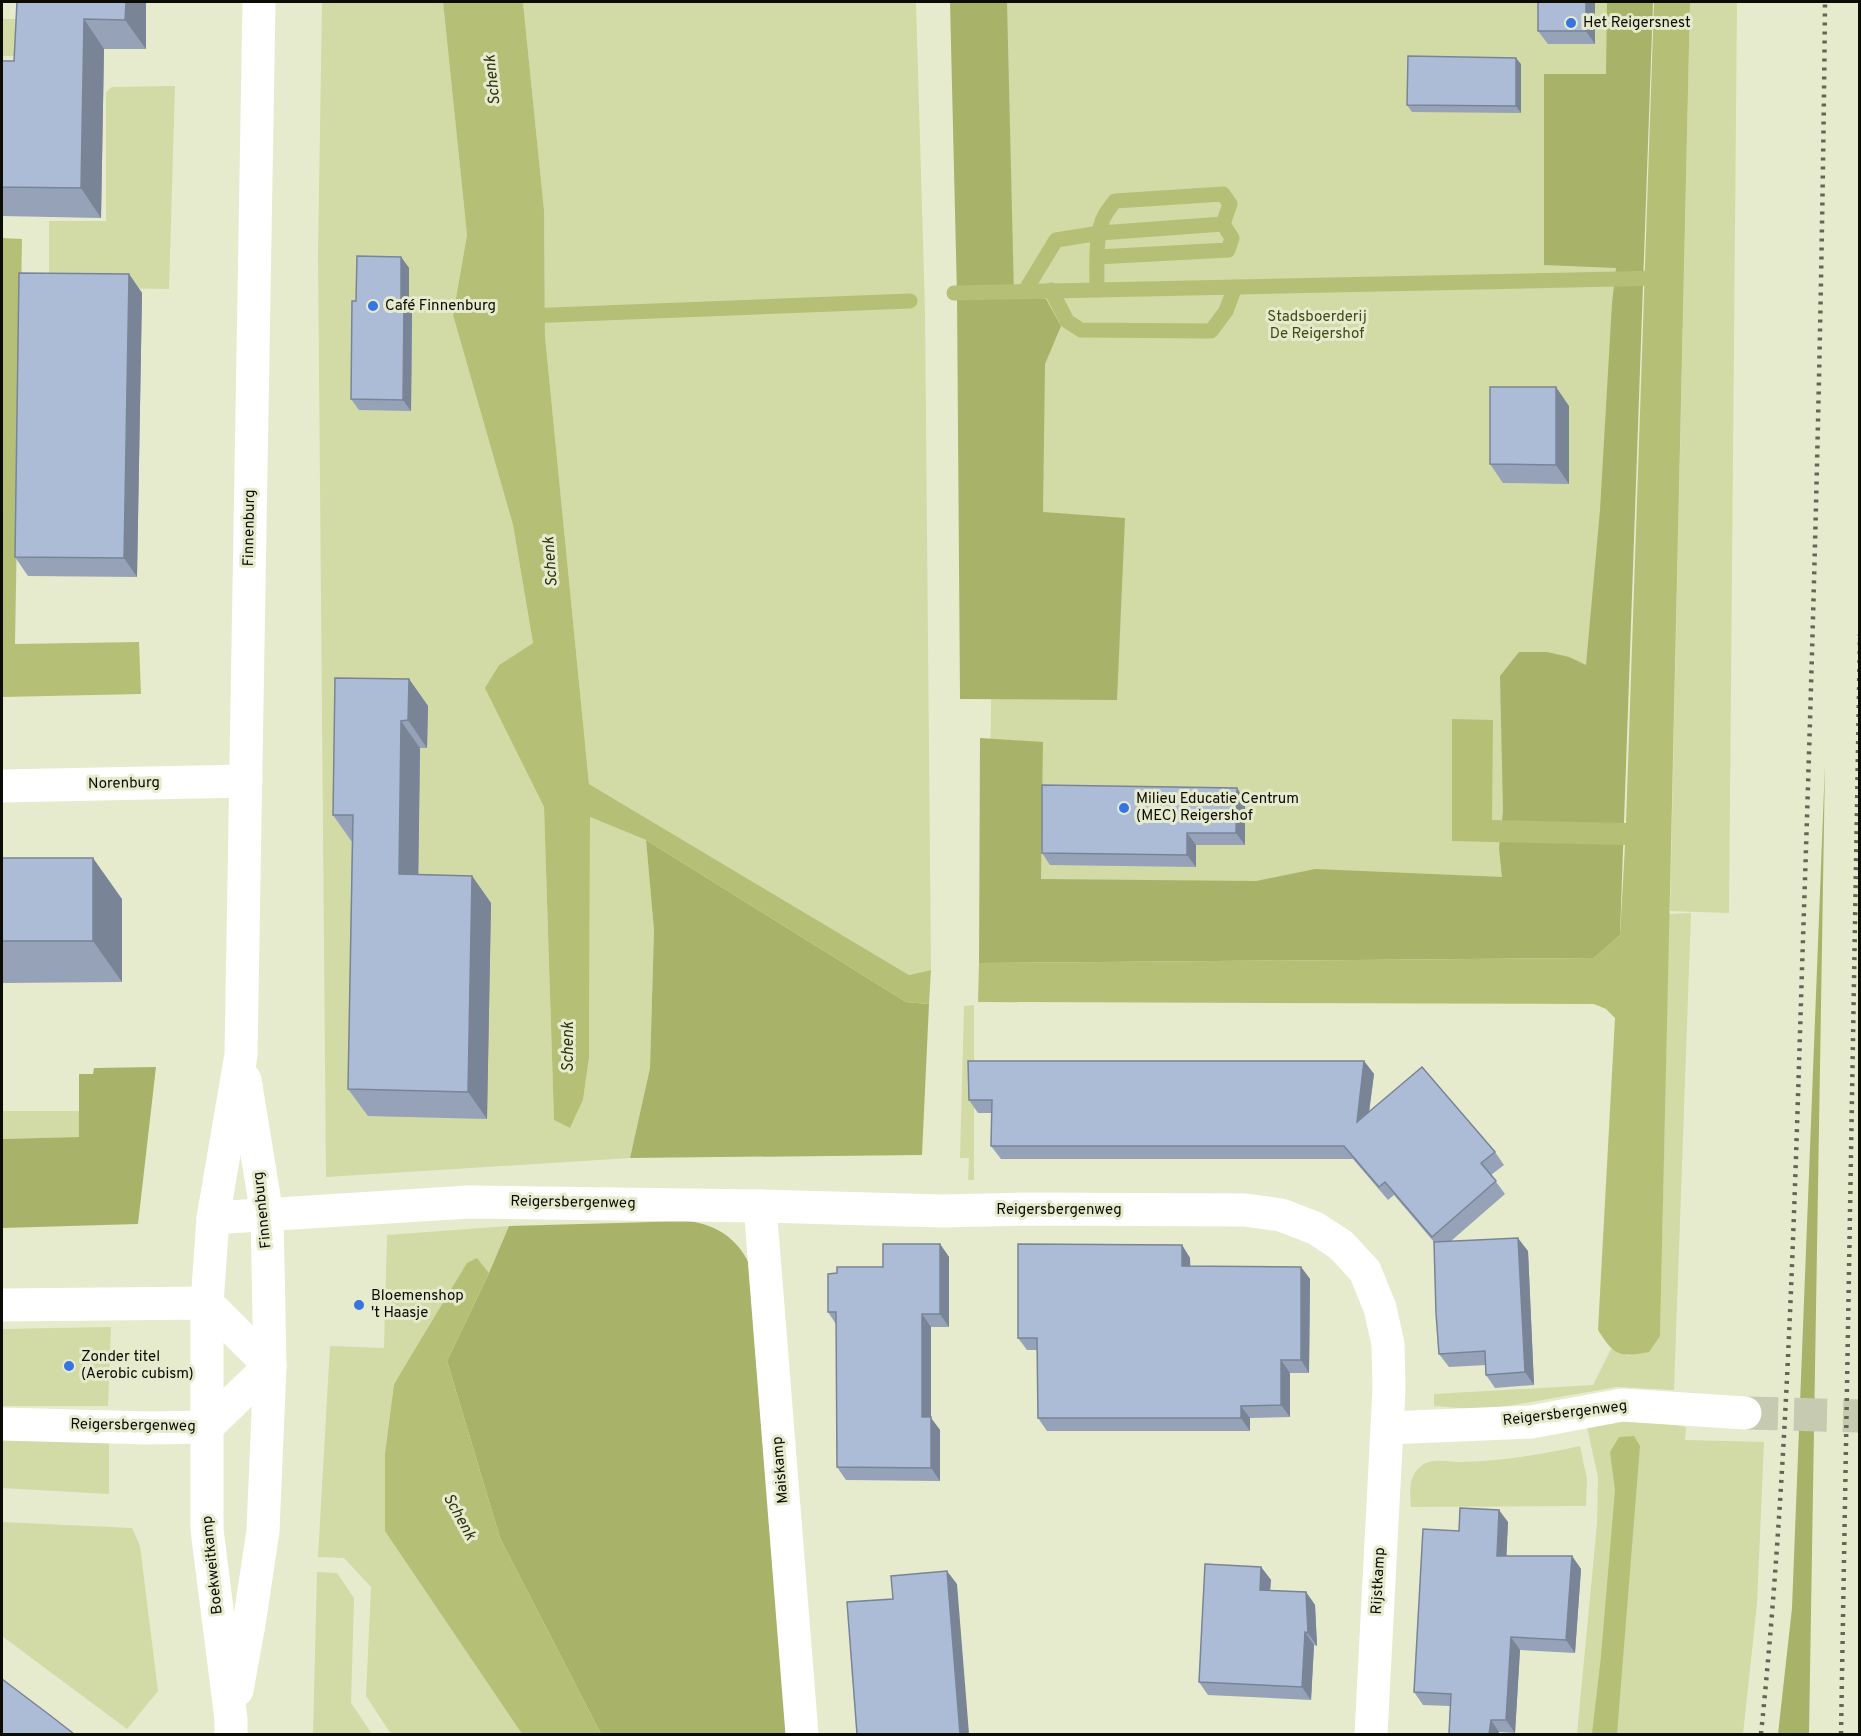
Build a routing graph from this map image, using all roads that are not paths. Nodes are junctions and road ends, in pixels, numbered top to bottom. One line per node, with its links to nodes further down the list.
1 (259, 2): 2 (street, Finnenburg)
2 (246, 781): 3 (street, Norenburg); 4 (street, Finnenburg)
3 (2, 786)
4 (241, 1055): 6 (street, Finnenburg); 7 (street, Finnenburg)
5 (760, 1206): 6 (street, Reigersbergenweg); 14 (street, Reigersbergenweg); 16 (street, Maiskamp)
6 (267, 1215): 7 (street, Reigersbergenweg); 10 (street, Finnenburg)
7 (213, 1218): 8 (street, Finnenburg)
8 (207, 1303): 9 (street); 10 (street); 13 (street, Boekweitkamp)
9 (2, 1305)
10 (270, 1366): 13 (street, Reigersbergenweg); 15 (street, Boekweitkamp)
11 (1745, 1413): 14 (street, Reigersbergenweg)
12 (2, 1424): 13 (street, Reigersbergenweg)
13 (207, 1427): 15 (street, Boekweitkamp)
14 (1387, 1428): 17 (street, Rijstkamp)
15 (231, 1726)
16 (802, 1734)
17 (1371, 1734)

